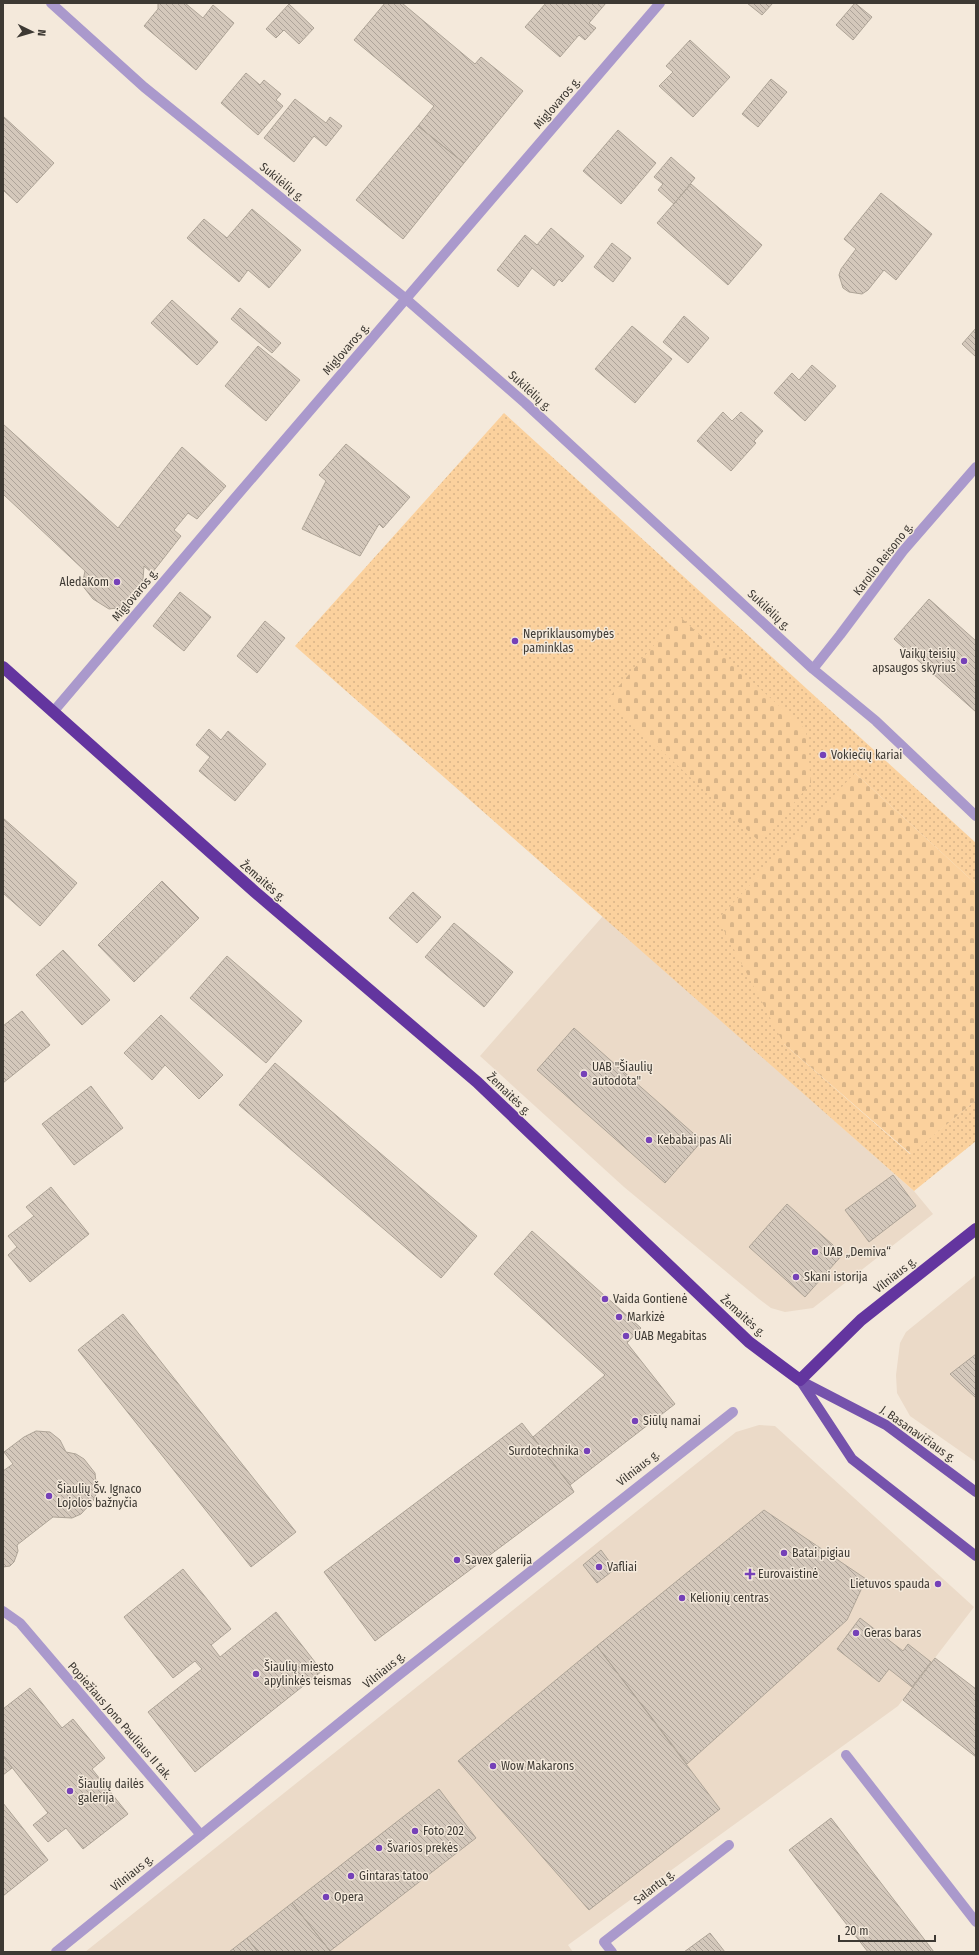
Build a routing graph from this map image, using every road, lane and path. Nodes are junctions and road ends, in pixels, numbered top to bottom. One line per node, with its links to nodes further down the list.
1 (51, 3): 3 (street, Sukilėlių g.)
2 (660, 3): 3 (street, Miglovaros g.)
3 (406, 299): 6 (street, Sukilėlių g.); 7 (street, Miglovaros g.)
4 (976, 467): 6 (street, Karolio Reisono g.)
5 (3, 667): 7 (highway, Žemaitės g.)
6 (813, 669): 8 (street, Sukilėlių g.)
7 (53, 712): 10 (highway, Žemaitės g.)
8 (976, 816)
9 (976, 1229): 10 (highway, Vilniaus g.)
10 (800, 1380): 12 (main road, J. Basanavičiaus g.); 13 (main road, Žemaitės g.)
11 (733, 1412): 16 (street, Vilniaus g.)
12 (976, 1492)
13 (976, 1556)
14 (3, 1611): 16 (street, Popiežiaus Jono Pauliaus II tak.)
15 (846, 1755): 18 (street)
16 (201, 1835): 19 (street, Vilniaus g.)
17 (729, 1845): 20 (street, Salantų g.)
18 (976, 1922)
19 (56, 1952)
20 (612, 1952)

